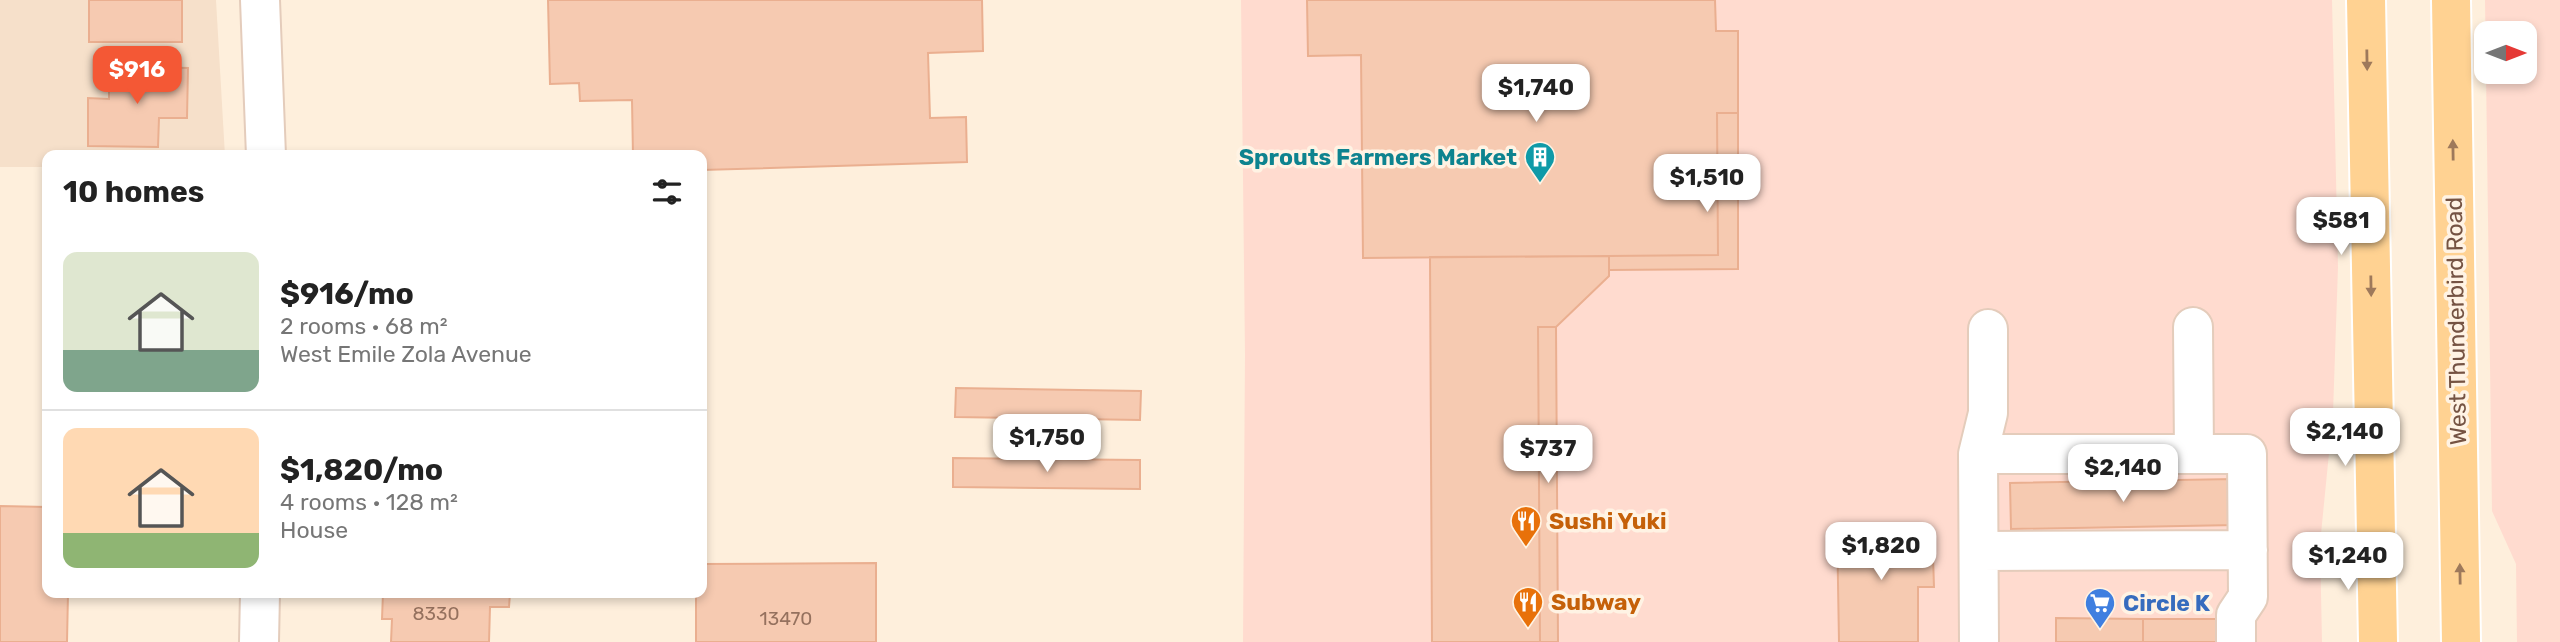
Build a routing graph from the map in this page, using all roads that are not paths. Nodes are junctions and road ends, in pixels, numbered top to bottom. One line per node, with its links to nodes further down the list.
1 (260, 0): 4 (street)
2 (2366, 0): 17 (main road, one-way to 17)
3 (2451, 0): 18 (main road, West Thunderbird Road, one-way to 3)
4 (266, 150)
5 (2193, 327): 8 (street)
6 (1988, 329): 7 (street)
7 (1979, 454): 8 (street); 10 (street)
8 (2194, 454): 9 (street)
9 (2248, 550): 10 (street); 11 (street)
10 (1979, 551): 14 (street)
11 (2248, 597): 15 (street); 16 (street)
12 (260, 598): 13 (street)
13 (259, 642)
14 (1979, 642)
15 (2236, 642)
16 (2261, 642)
17 (2378, 642)
18 (2461, 642)

